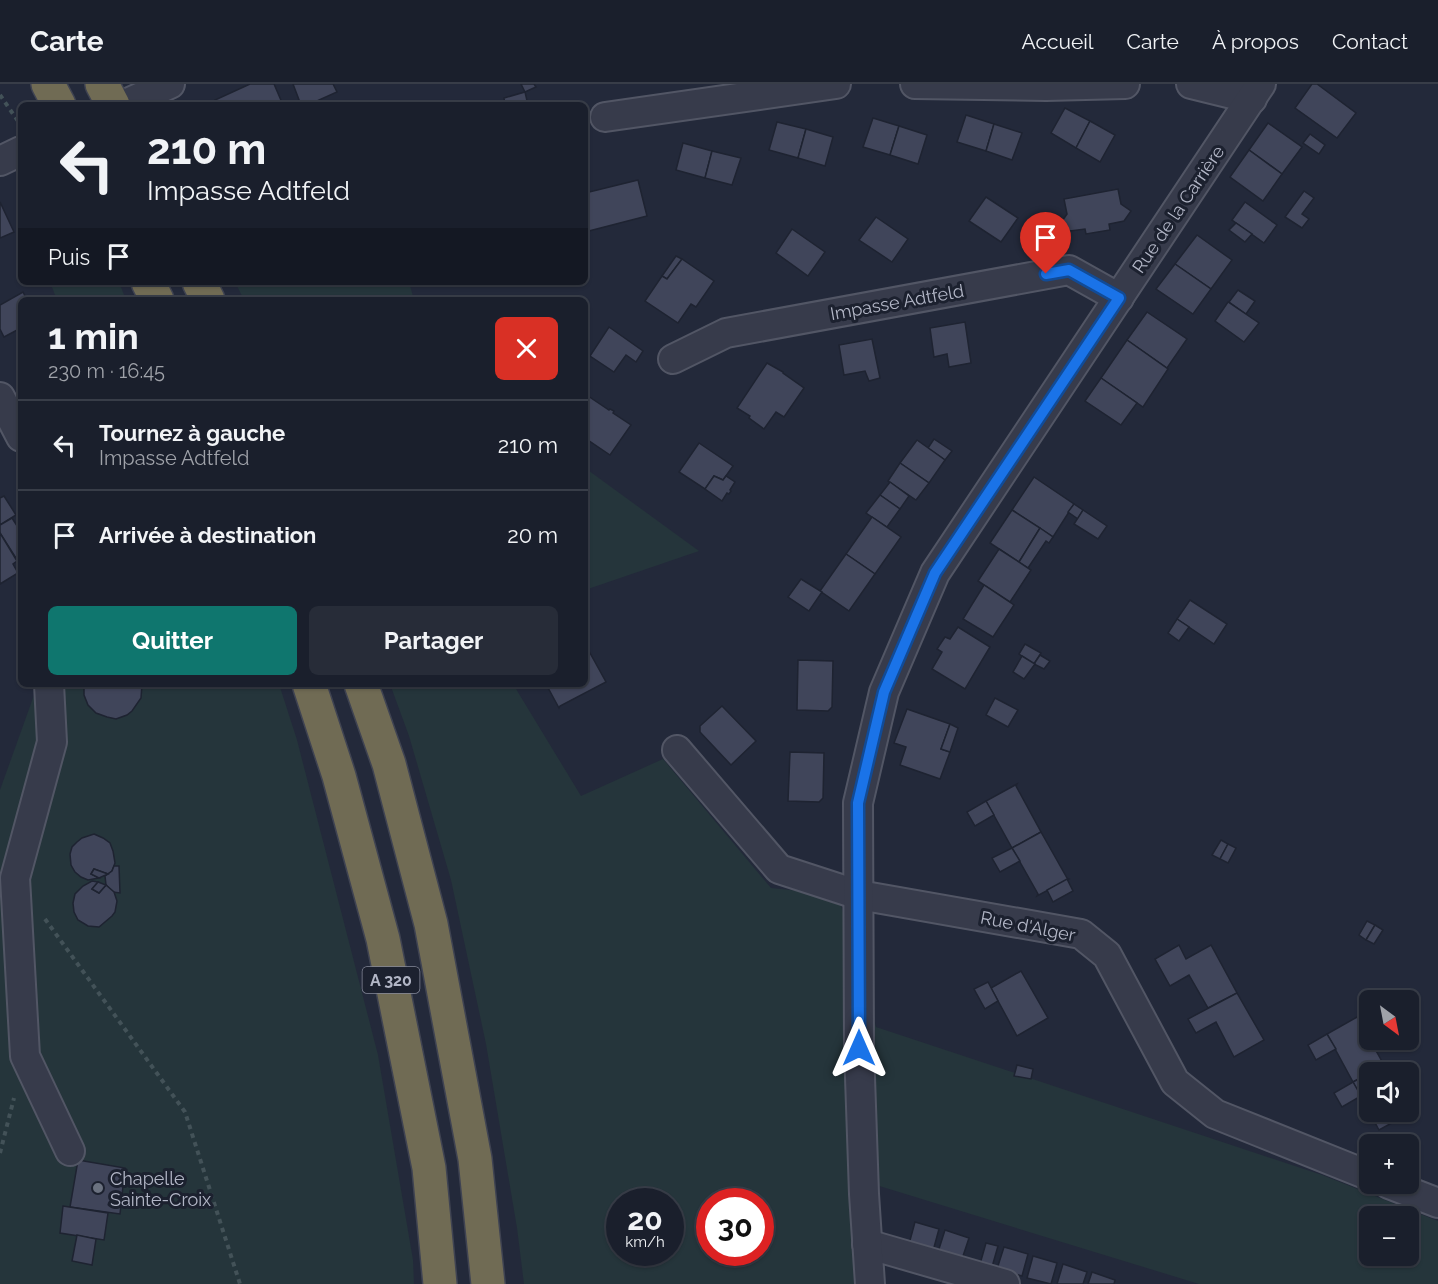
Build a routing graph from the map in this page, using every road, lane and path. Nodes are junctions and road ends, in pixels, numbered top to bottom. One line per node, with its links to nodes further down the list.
1 (48, 84): 10 (highway)
2 (102, 84): 11 (highway)
3 (836, 84): 13 (street)
4 (915, 84): 5 (street)
5 (1125, 84)
6 (1191, 84): 8 (street)
7 (161, 88): 12 (street)
8 (1256, 92): 17 (street, Rue de la Carrière)
9 (0, 95): 14 (path)
10 (57, 102)
11 (111, 102)
12 (130, 102)
13 (604, 117)
14 (18, 122)
15 (18, 152): 16 (street)
16 (0, 161)
17 (1119, 298): 18 (street, Impasse Adtfeld); 25 (street, Rue de la Carrière)
18 (673, 359)
19 (0, 397): 20 (street)
20 (18, 431)
21 (49, 687): 27 (street)
22 (310, 687): 35 (highway, A 320)
23 (362, 687): 36 (highway, A 320)
24 (676, 750): 25 (street, Rue d'Alger)
25 (859, 895): 30 (street, Rue d'Alger); 33 (street, Rue de la Carrière)
26 (42, 915): 34 (path)
27 (25, 1056): 28 (street); 29 (path)
28 (70, 1151)
29 (0, 1153)
30 (1359, 1172)
31 (1415, 1194): 32 (street)
32 (1438, 1203)
33 (867, 1244): 37 (street, Rue de la Carrière); 38 (street)
34 (240, 1284)
35 (440, 1284)
36 (488, 1284)
37 (870, 1284)
38 (1005, 1284)

